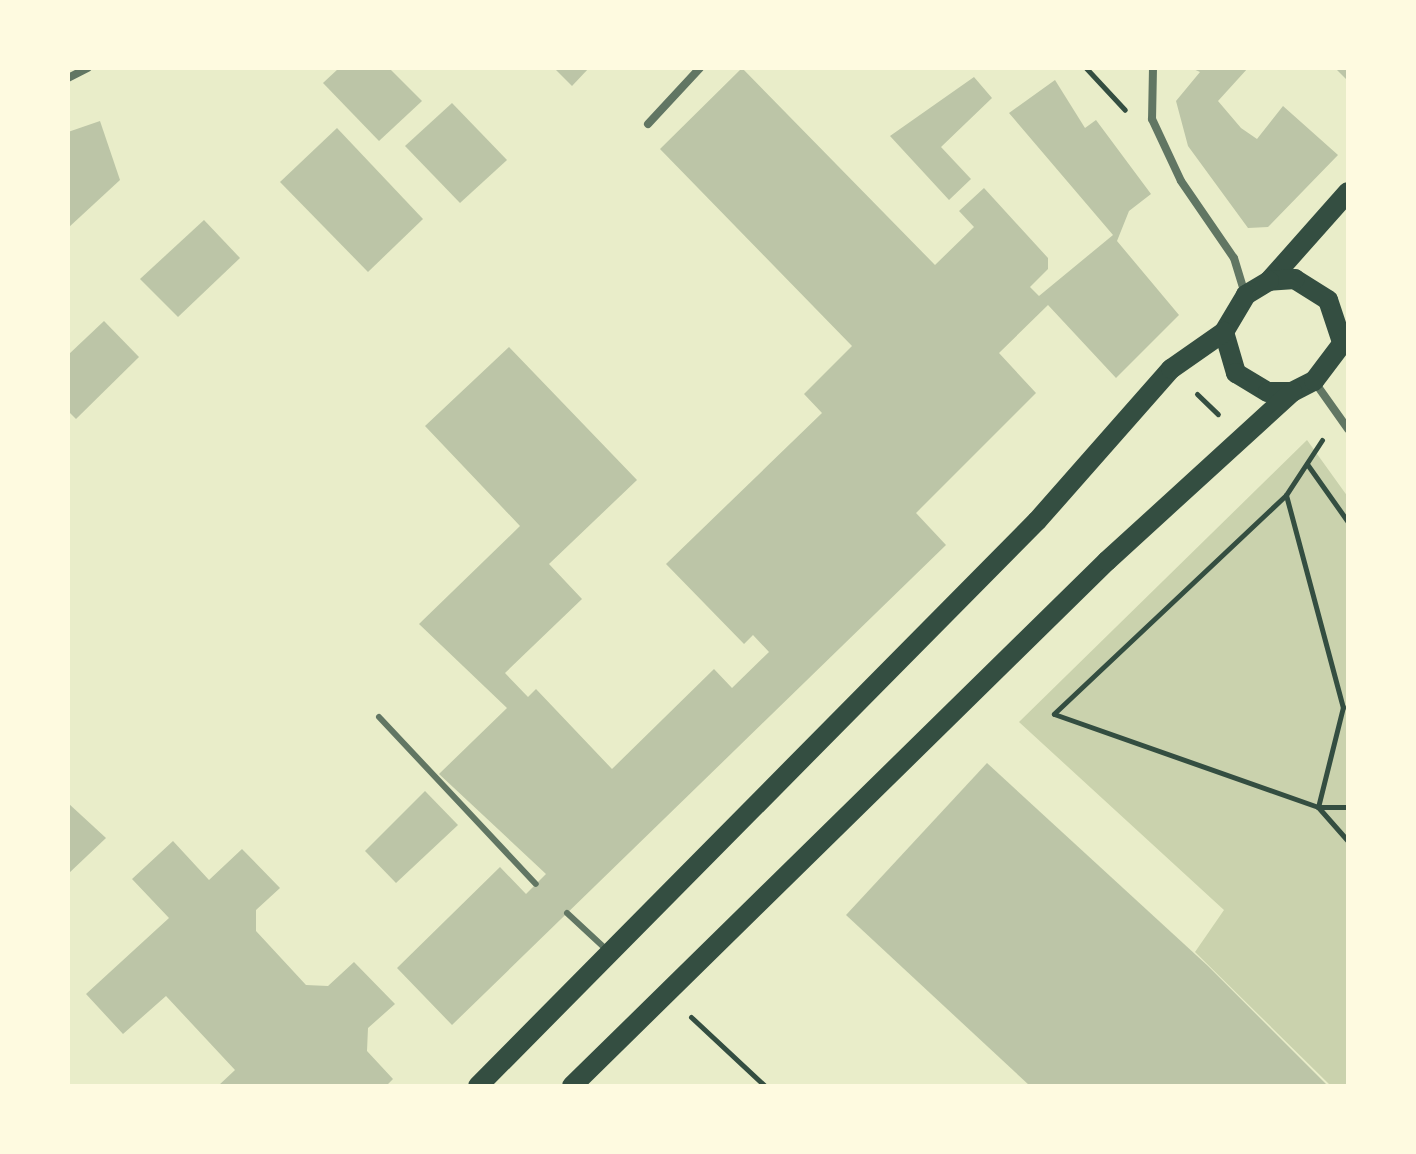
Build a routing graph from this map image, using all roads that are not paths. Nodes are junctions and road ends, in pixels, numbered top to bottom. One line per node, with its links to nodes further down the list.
1 (88, 68): 4 (street)
2 (700, 68): 5 (street)
3 (1153, 68): 8 (street)
4 (68, 78)
5 (648, 124)
6 (1348, 192): 7 (main road)
7 (1269, 281): 8 (main road); 10 (main road)
8 (1246, 295): 9 (main road)
9 (1224, 332): 12 (main road); 17 (main road)
10 (1345, 339): 11 (main road)
11 (1314, 381): 12 (main road); 13 (street)
12 (1292, 392): 19 (main road)
13 (1348, 429)
14 (379, 717): 15 (lane)
15 (536, 884)
16 (567, 913): 17 (lane)
17 (607, 950): 18 (main road)
18 (478, 1086)
19 (572, 1086)

